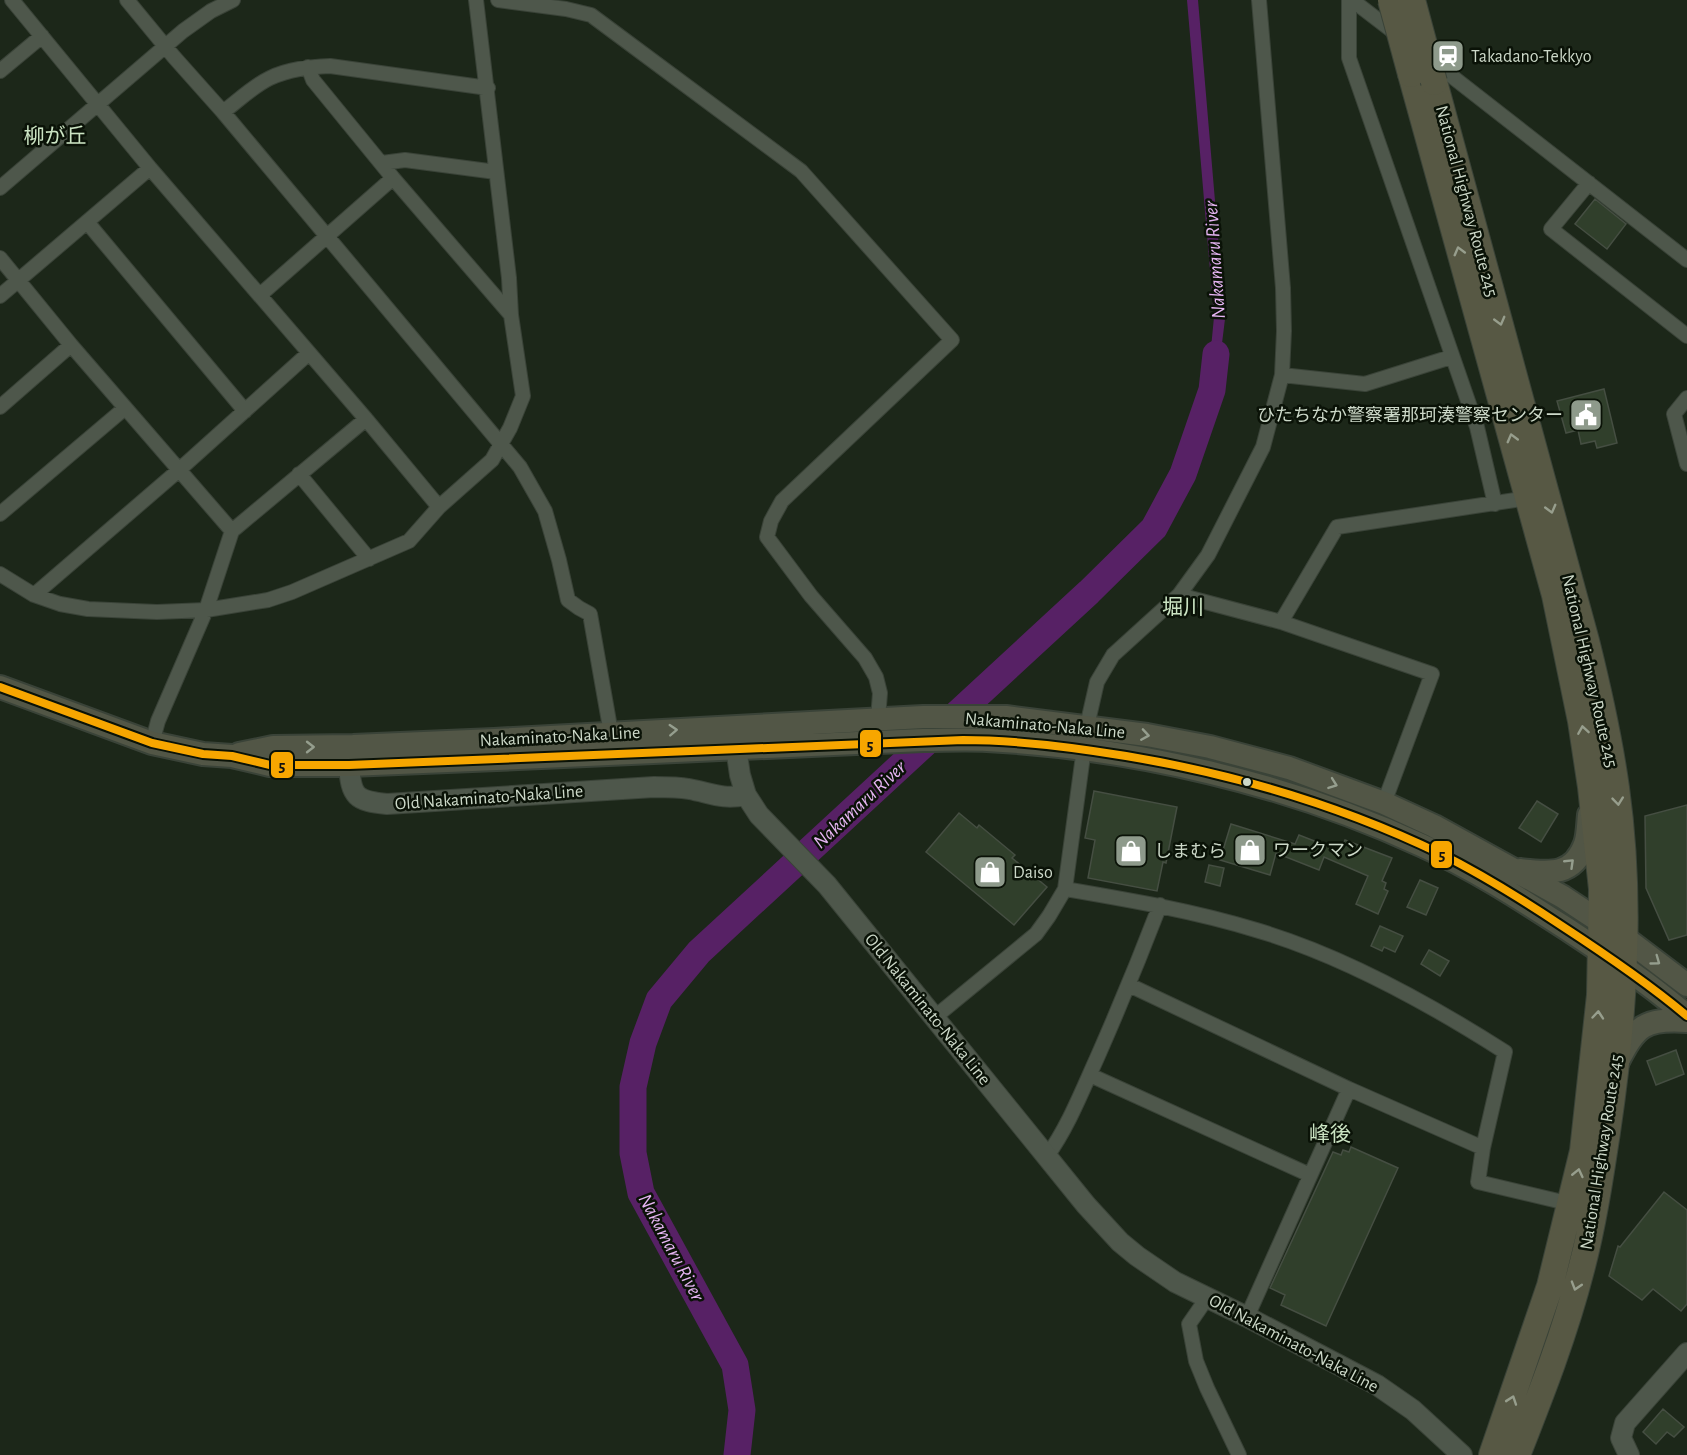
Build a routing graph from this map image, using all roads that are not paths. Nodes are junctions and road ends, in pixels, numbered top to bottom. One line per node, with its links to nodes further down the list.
1 (12, 0): 11 (street)
2 (127, 0): 12 (street)
3 (233, 0): 12 (street)
4 (476, 0): 16 (street)
5 (498, 0): 10 (street)
6 (1259, 0): 37 (street)
7 (1350, 0): 23 (street); 36 (street)
8 (1391, 0): 15 (highway, National Highway Route 245, bridge)
9 (1412, 0): 15 (highway, National Highway Route 245, bridge)
10 (565, 5): 59 (street)
11 (42, 36): 14 (street); 17 (street)
12 (166, 46): 17 (street); 18 (street)
13 (308, 67): 16 (street); 18 (street); 19 (street)
14 (0, 71)
15 (1423, 78): 47 (highway, National Highway Route 245, one-way to 15); 74 (highway, National Highway Route 245, one-way to 74)
16 (488, 88): 21 (street)
17 (97, 103): 20 (street); 24 (street)
18 (223, 111): 26 (street)
19 (382, 163): 21 (street); 22 (street)
20 (150, 168): 25 (street); 30 (street)
21 (496, 172): 32 (street)
22 (393, 178): 26 (street); 32 (street)
23 (1589, 183): 28 (street); 33 (street)
24 (0, 188)
25 (87, 222): 29 (street); 41 (street)
26 (327, 235): 30 (street); 43 (street)
27 (0, 258): 29 (street)
28 (1687, 260)
29 (19, 280): 31 (street); 34 (street)
30 (260, 295): 35 (street)
31 (0, 296)
32 (511, 315): 43 (street)
33 (1687, 336)
34 (71, 345): 39 (street); 40 (street)
35 (309, 353): 41 (street); 42 (street)
36 (1451, 357): 37 (street); 48 (street)
37 (1282, 375): 55 (street)
38 (1687, 398): 44 (street)
39 (0, 407)
40 (125, 408): 45 (street); 50 (street)
41 (245, 411): 45 (street)
42 (366, 418): 46 (street); 49 (street)
43 (501, 442): 49 (street); 61 (street)
44 (1687, 464)
45 (179, 470): 51 (street); 54 (street)
46 (299, 474): 51 (street); 52 (street)
47 (1528, 498): 48 (street); 67 (highway, National Highway Route 245, one-way to 47)
48 (1495, 504): 57 (street)
49 (439, 507): 52 (street)
50 (0, 514)
51 (232, 531): 56 (street)
52 (369, 559): 56 (street)
53 (0, 574): 54 (street)
54 (34, 595): 56 (street)
55 (1179, 595): 57 (street); 60 (street)
56 (206, 610): 62 (street)
57 (1281, 622): 69 (street)
58 (0, 687): 62 (main road, Nakaminato-Naka Line)
59 (886, 719): 60 (main road, Nakaminato-Naka Line); 61 (main road, Nakaminato-Naka Line, one-way to 59)
60 (1087, 726): 64 (street); 69 (main road, Nakaminato-Naka Line, one-way to 69)
61 (611, 733): 65 (main road, Nakaminato-Naka Line, one-way to 61)
62 (152, 743): 65 (main road, Nakaminato-Naka Line)
63 (736, 748): 64 (main road, Nakaminato-Naka Line); 66 (main road, Nakaminato-Naka Line); 68 (street)
64 (1084, 749): 71 (street); 75 (main road, Nakaminato-Naka Line)
65 (232, 756): 66 (main road, Nakaminato-Naka Line)
66 (349, 765): 68 (street, Old Nakaminato-Naka Line)
67 (1592, 787): 70 (main road, one-way to 67); 73 (highway, National Highway Route 245)
68 (746, 795): 80 (street, Old Nakaminato-Naka Line)
69 (1384, 803): 70 (main road, Nakaminato-Naka Line)
70 (1515, 870): 73 (main road, Nakaminato-Naka Line)
71 (1065, 889): 72 (street); 80 (street)
72 (1160, 905): 77 (street); 85 (street)
73 (1602, 923): 74 (main road, Nakaminato-Naka Line); 75 (highway, National Highway Route 245)
74 (1625, 938): 76 (highway, National Highway Route 245); 78 (main road, Nakaminato-Naka Line, one-way to 78)
75 (1602, 951): 76 (main road, Nakaminato-Naka Line); 88 (highway, National Highway Route 245, one-way to 75)
76 (1624, 966): 79 (main road, Nakaminato-Naka Line); 82 (highway, National Highway Route 245)
77 (1129, 985): 83 (street); 84 (street)
78 (1687, 985)
79 (1687, 1016)
80 (934, 1017): 86 (street, Old Nakaminato-Naka Line)
81 (1687, 1021): 82 (main road)
82 (1617, 1063): 95 (highway, National Highway Route 245, one-way to 95)
83 (1090, 1075): 86 (street); 87 (street)
84 (1349, 1089): 85 (street); 87 (street)
85 (1483, 1148): 88 (street)
86 (1047, 1156): 89 (street, Old Nakaminato-Naka Line)
87 (1310, 1175): 90 (street)
88 (1571, 1204): 94 (highway, National Highway Route 245, one-way to 88)
89 (1207, 1298): 90 (street, Old Nakaminato-Naka Line); 92 (street)
90 (1246, 1317): 93 (street, Old Nakaminato-Naka Line)
91 (1687, 1353): 96 (street)
92 (1239, 1455)
93 (1462, 1455)
94 (1492, 1455)
95 (1517, 1455)
96 (1629, 1455)

